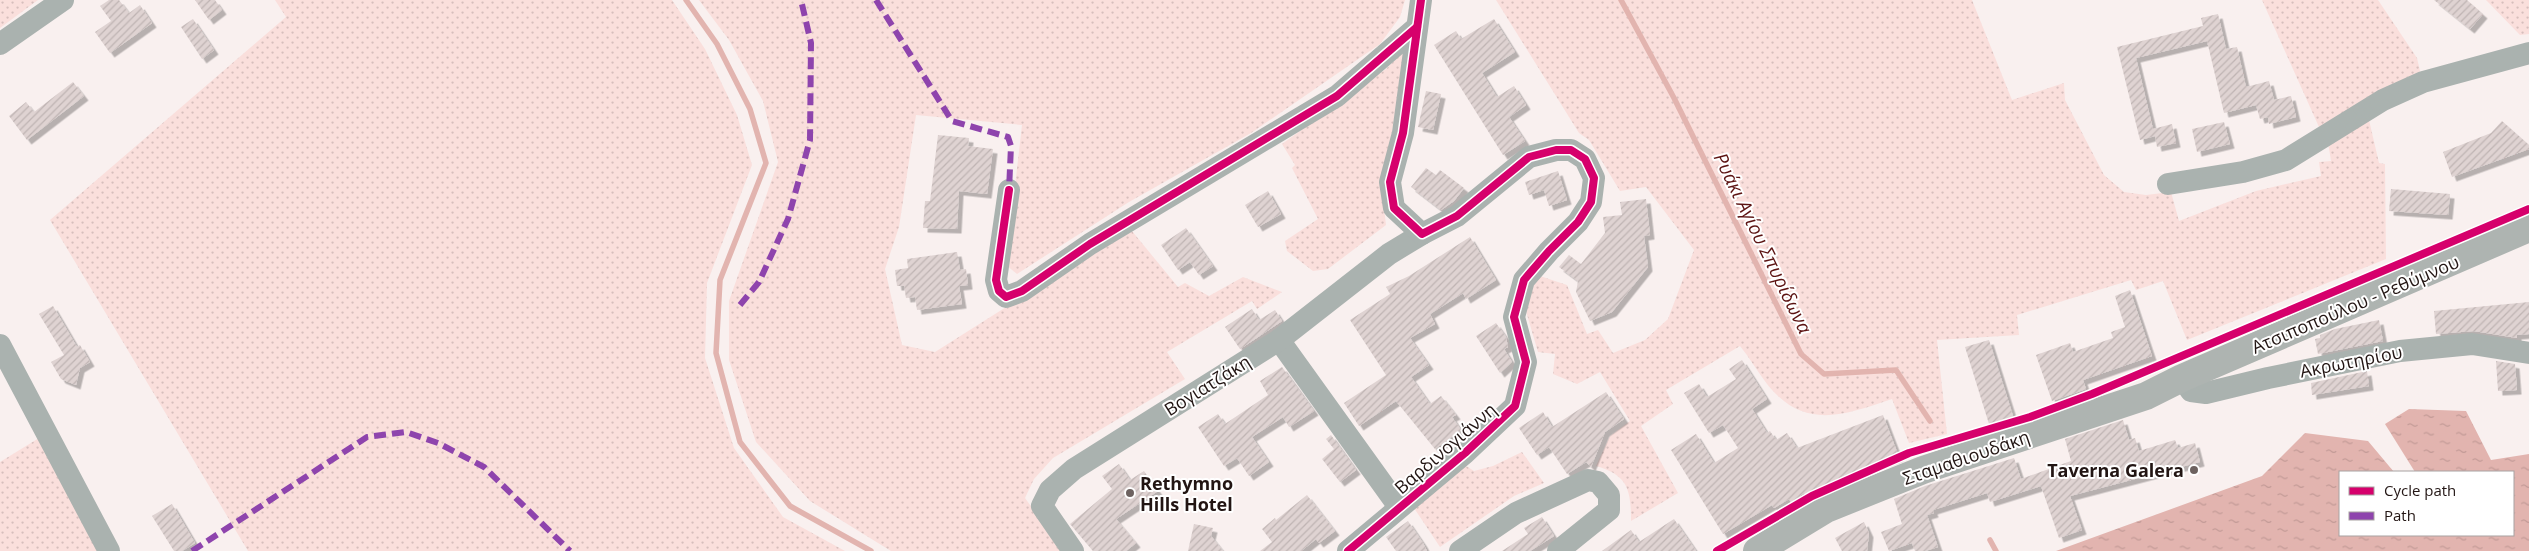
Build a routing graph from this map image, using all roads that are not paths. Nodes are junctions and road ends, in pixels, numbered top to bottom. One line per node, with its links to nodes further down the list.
1 (63, 0): 4 (street)
2 (1421, 0): 3 (street)
3 (1417, 27): 7 (street); 9 (street)
4 (0, 44)
5 (2529, 53): 6 (street)
6 (2168, 184)
7 (1009, 190)
8 (2529, 228): 13 (main road, Ατσιποπούλου - Ρεθύμνου)
9 (1422, 234): 10 (street, Βογιατζάκη); 14 (street, Βαρδινογιάννη)
10 (1279, 340): 14 (street); 16 (street, Βογιατζάκη)
11 (0, 345): 15 (street)
12 (2529, 353): 13 (street, Ακρωτηρίου)
13 (2182, 378): 20 (main road, Σταμαθιουδάκη)
14 (1399, 507): 17 (street, Βαρδινογιάννη)
15 (109, 551)
16 (1073, 551)
17 (1348, 551)
18 (1460, 551): 19 (street)
19 (1558, 551)
20 (1757, 551)

